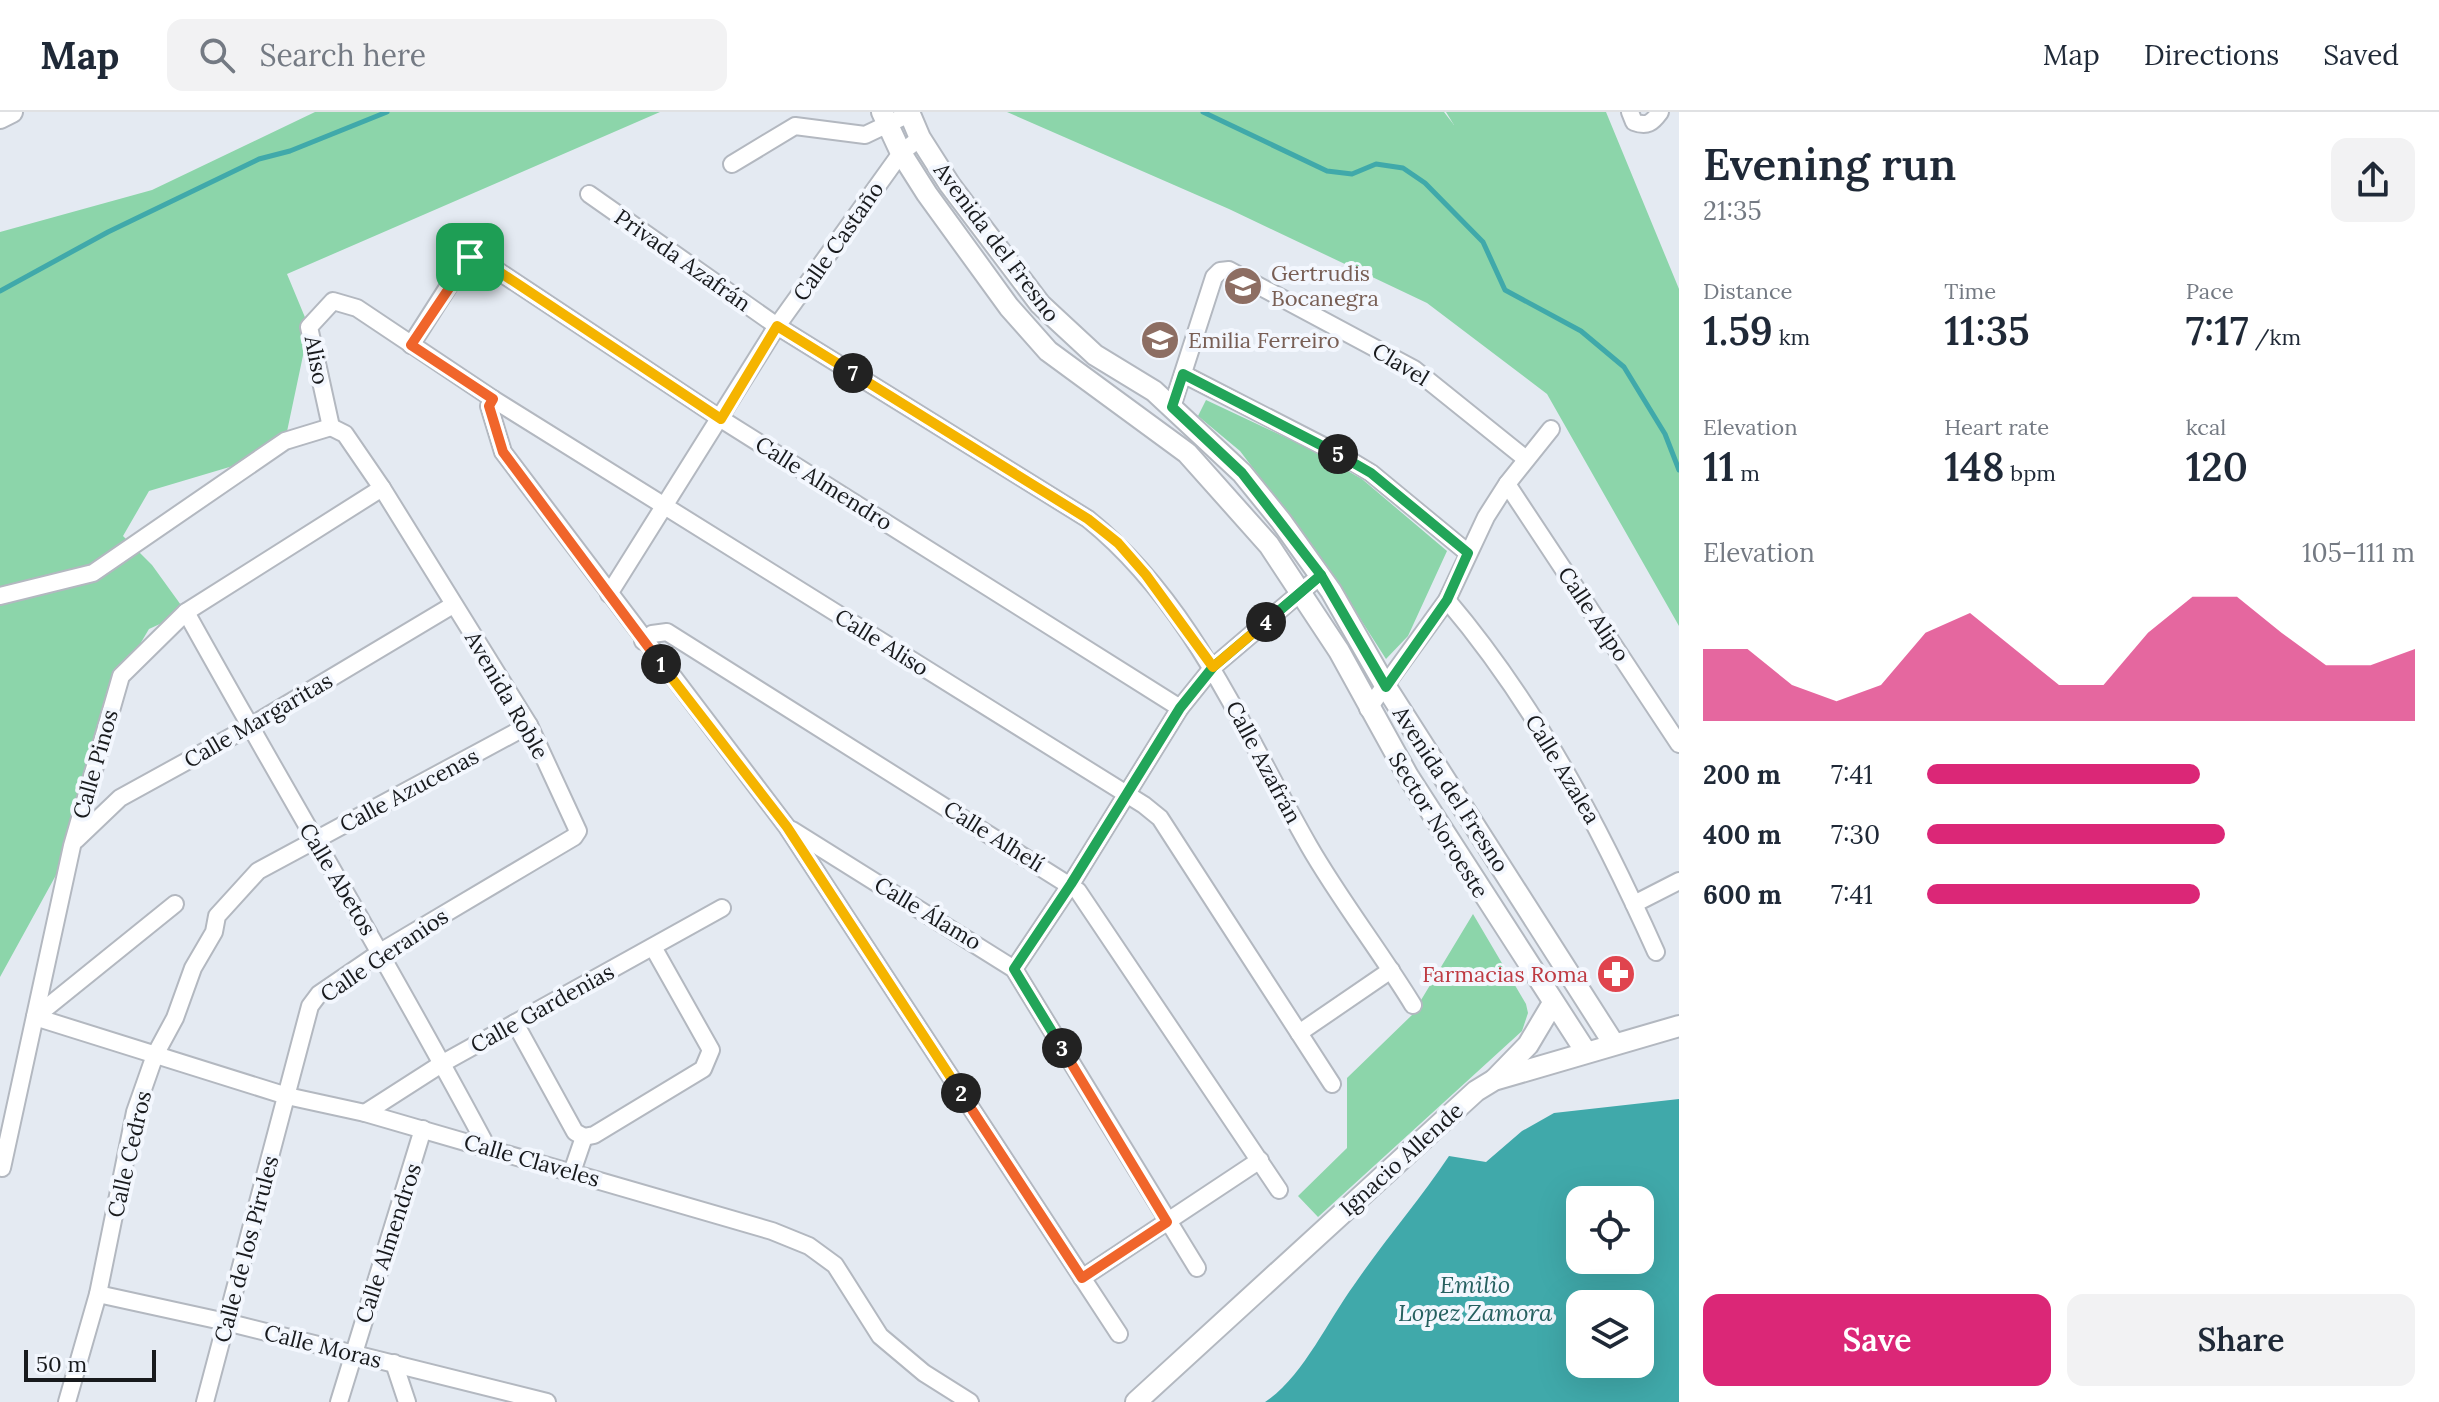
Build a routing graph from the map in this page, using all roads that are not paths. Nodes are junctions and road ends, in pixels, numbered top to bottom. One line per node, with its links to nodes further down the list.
1 (12, 112): 5 (street)
2 (1630, 112): 3 (street)
3 (1660, 112)
4 (909, 113): 6 (street); 7 (street, Avenida del Fresno)
5 (0, 118)
6 (885, 119): 8 (street, Avenida del Fresno); 9 (street)
7 (920, 138): 8 (street, Calle Castaño); 16 (street, Avenida del Fresno)
8 (901, 153): 12 (street, Calle Castaño); 26 (street, Avenida del Fresno)
9 (732, 164)
10 (589, 194): 12 (street, Privada Azafrán)
11 (333, 301): 13 (street, Calle Aliso); 18 (street, Aliso)
12 (777, 326): 17 (street, Calle Castaño); 33 (street, Calle Azafrán)
13 (411, 345): 15 (street, Calle Aliso); 17 (street, Calle Almendro)
14 (1183, 374): 16 (street); 20 (street, Clavel); 24 (street)
15 (493, 399): 23 (street, Calle Aliso); 27 (street)
16 (1172, 407): 25 (street, Avenida del Fresno)
17 (721, 419): 23 (street, Calle Castaño); 35 (street, Calle Almendro)
18 (331, 427): 22 (street, Avenida Roble); 28 (street)
19 (1551, 429): 20 (street)
20 (1526, 459): 21 (street)
21 (1507, 484): 24 (street); 39 (street, Calle Alipo)
22 (382, 488): 30 (street, Avenida Roble); 31 (street, Calle Pinos)
23 (665, 507): 27 (street, Calle Castaño); 40 (street, Calle Aliso)
24 (1468, 553): 29 (street)
25 (1321, 575): 26 (street); 34 (street, Avenida del Fresno)
26 (1302, 592): 33 (street); 36 (street, Sector Noroeste)
27 (609, 594): 32 (street)
28 (0, 596)
29 (1447, 600): 34 (street); 48 (street, Calle Azalea)
30 (453, 605): 37 (street, Avenida Roble); 38 (street, Calle Margaritas)
31 (186, 612): 38 (street, Calle Abetos); 44 (street, Calle Pinos)
32 (643, 641): 41 (street); 46 (street, Calle Alhelí)
33 (1213, 667): 35 (street); 55 (street, Calle Azafrán)
34 (1386, 687): 36 (street); 62 (street, Avenida del Fresno)
35 (1180, 708): 40 (street)
36 (1368, 709): 56 (street, Sector Noroeste)
37 (529, 725): 42 (street, Avenida Roble); 43 (street, Calle Azucenas)
38 (249, 727): 43 (street, Calle Abetos); 44 (street, Calle Margaritas)
39 (1679, 744)
40 (1126, 794): 46 (street); 61 (street, Calle Aliso)
41 (787, 827): 54 (street, Calle Álamo); 79 (street)
42 (578, 831): 52 (street, Calle Geranios)
43 (314, 840): 50 (street, Calle Azucenas); 52 (street, Calle Abetos)
44 (72, 846): 58 (street, Calle Pinos)
45 (1679, 881): 48 (street)
46 (1071, 884): 54 (street); 73 (street, Calle Alhelí)
47 (175, 904): 58 (street)
48 (1634, 904): 53 (street, Calle Azalea)
49 (722, 908): 51 (street, Calle Gardenias)
50 (217, 916): 64 (street, Calle Cedros)
51 (653, 947): 59 (street, Calle Gardenias); 71 (street)
52 (382, 951): 65 (street, Calle Abetos); 68 (street, Calle Geranios)
53 (1656, 952)
54 (1014, 969): 77 (street, Calle Álamo)
55 (1391, 970): 57 (street, Calle Azafrán); 61 (street)
56 (1553, 1003): 63 (street, Sector Noroeste); 66 (street)
57 (1413, 1005)
58 (35, 1017): 64 (street, Calle Claveles); 74 (street, Calle Pinos)
59 (515, 1023): 65 (street, Calle Gardenias); 71 (street)
60 (1679, 1026): 62 (street, Ignacio Allende)
61 (1299, 1033): 67 (street, Calle Aliso)
62 (1614, 1044): 63 (street, Ignacio Allende)
63 (1586, 1052): 66 (street, Ignacio Allende)
64 (155, 1055): 68 (street, Calle Claveles); 80 (street, Calle Cedros)
65 (443, 1063): 69 (street, Calle Gardenias); 72 (street, Calle Abetos)
66 (1494, 1080): 91 (street, Ignacio Allende)
67 (1332, 1084)
68 (287, 1096): 69 (street, Calle Claveles); 81 (street, Calle de los Pirules)
69 (365, 1113): 70 (street, Calle Claveles)
70 (423, 1129): 72 (street, Calle Claveles); 83 (street, Calle Almendros)
71 (584, 1137): 75 (street)
72 (487, 1147): 75 (street, Calle Claveles)
73 (1260, 1160): 76 (street, Calle Alhelí); 77 (street)
74 (2, 1168)
75 (572, 1172): 90 (street, Calle Claveles)
76 (1279, 1190)
77 (1167, 1222): 78 (street, Calle Álamo); 79 (street)
78 (1197, 1268)
79 (1082, 1278): 82 (street)
80 (98, 1294): 81 (street, Calle Moras); 85 (street, Calle Cedros)
81 (226, 1322): 83 (street, Calle Moras); 86 (street, Calle de los Pirules)
82 (1119, 1334)
83 (352, 1356): 84 (street, Calle Moras); 87 (street, Calle Almendros)
84 (394, 1363): 88 (street); 89 (street, Calle Moras)
85 (67, 1402)
86 (205, 1402)
87 (339, 1402)
88 (407, 1402)
89 (547, 1402)
90 (970, 1402)
91 (1136, 1402)

